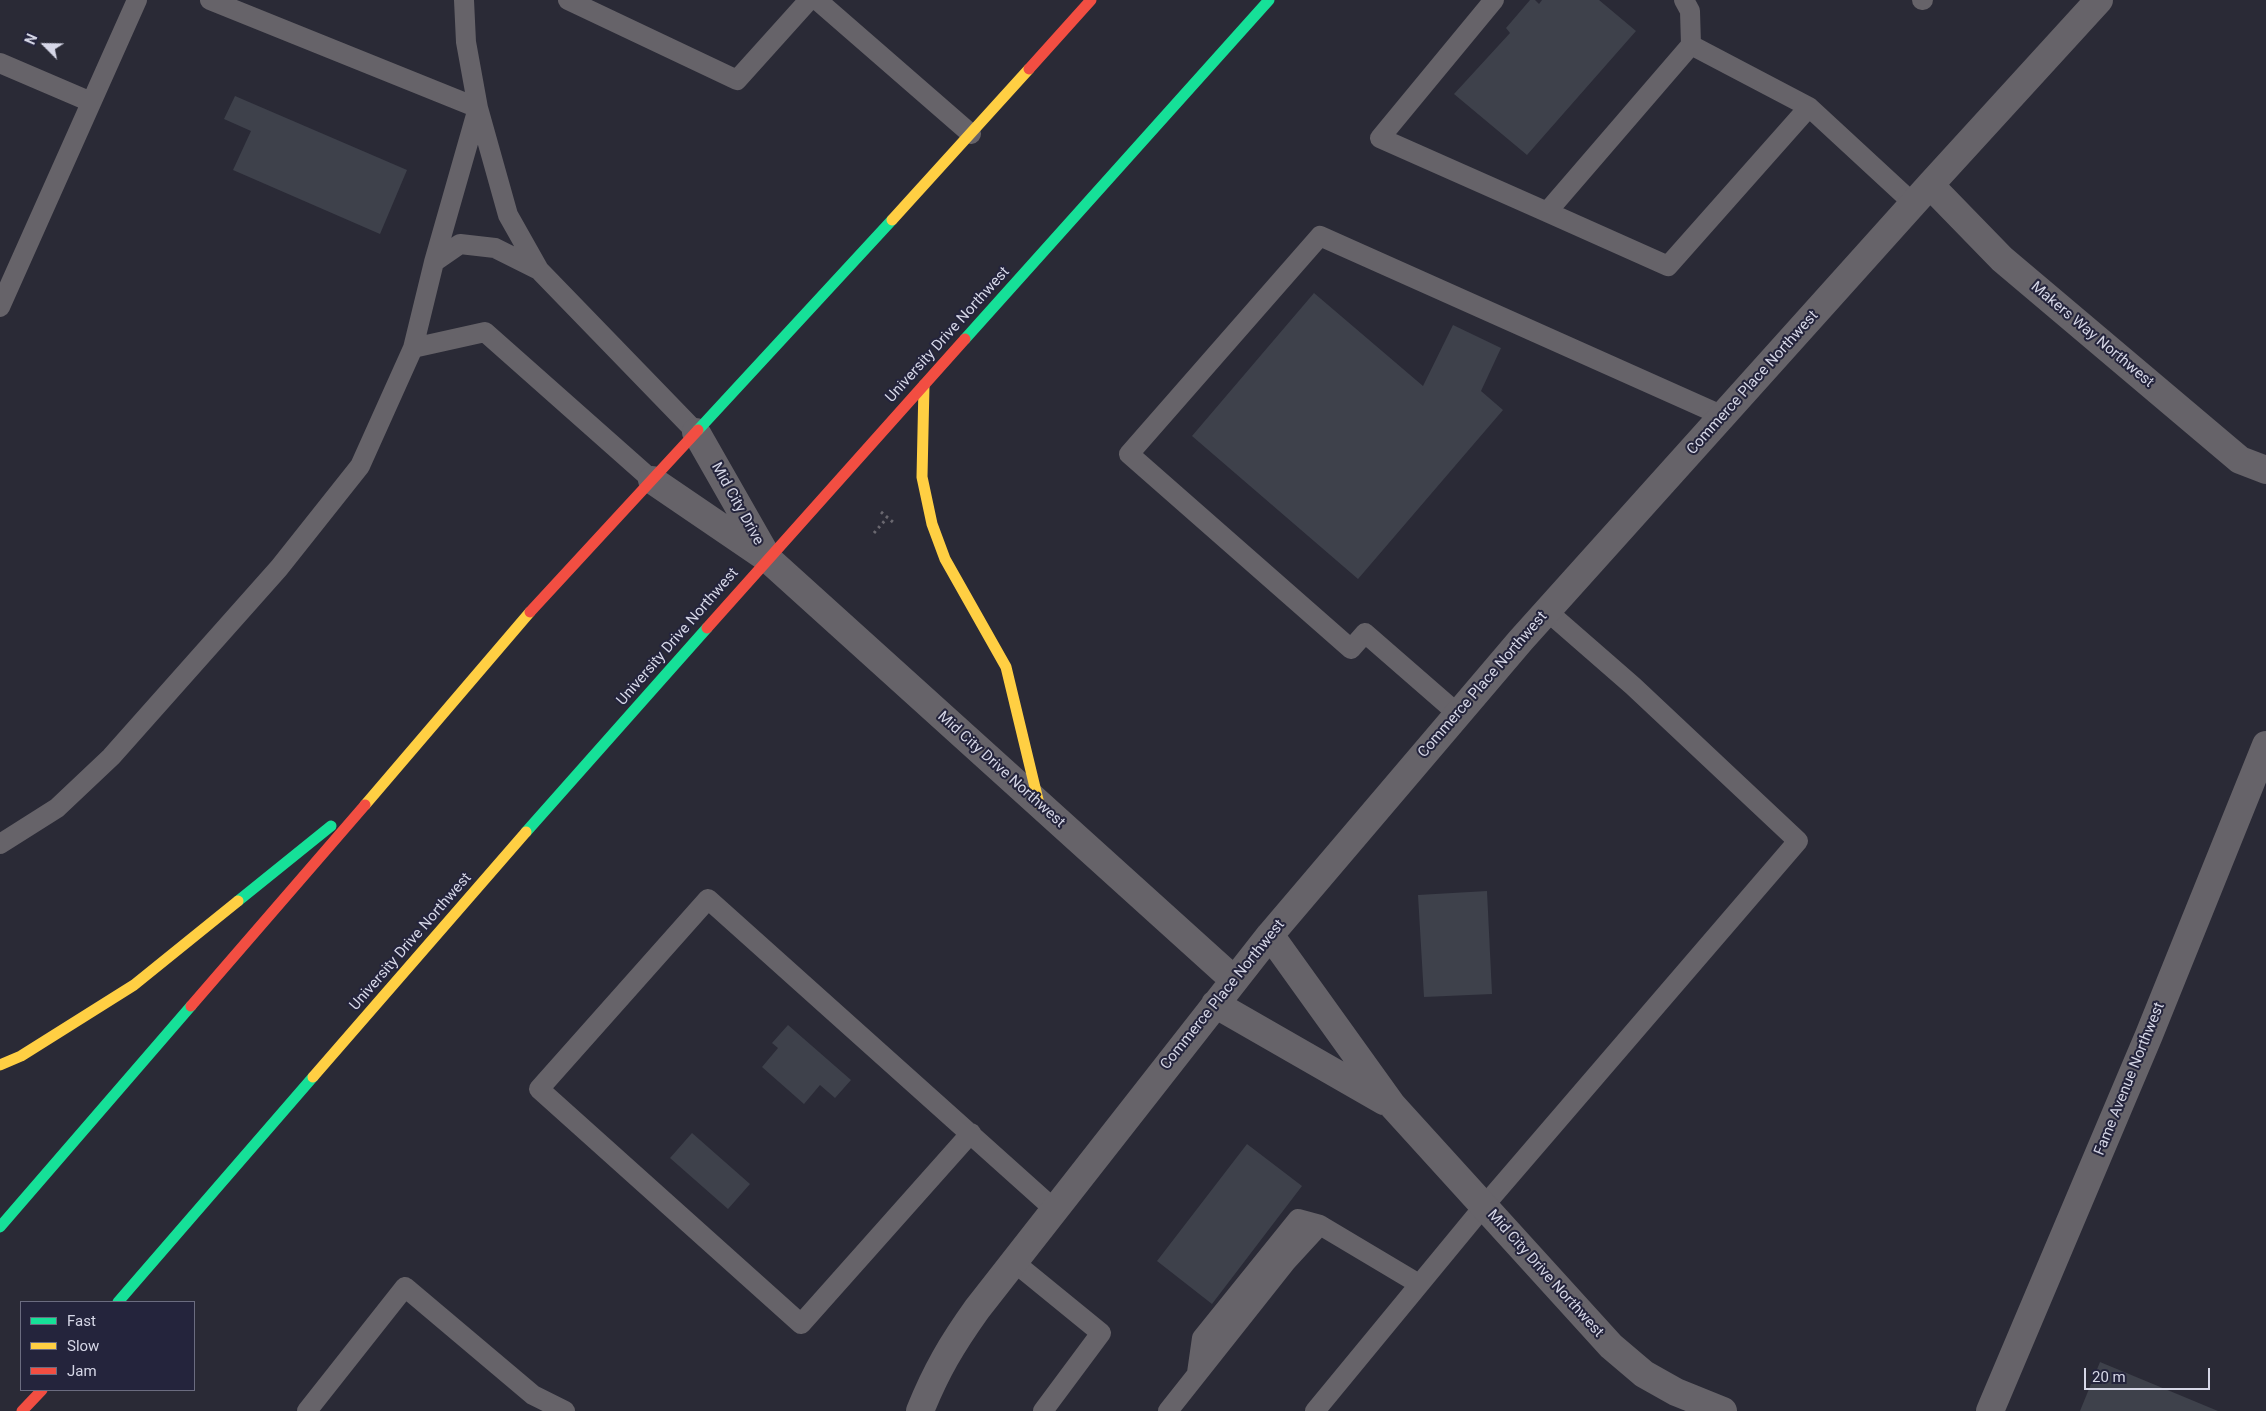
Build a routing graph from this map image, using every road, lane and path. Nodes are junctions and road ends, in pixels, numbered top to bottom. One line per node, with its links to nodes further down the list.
1 (137, 0): 14 (lane)
2 (210, 0): 16 (lane)
3 (464, 0): 16 (lane)
4 (568, 0): 5 (lane)
5 (809, 0)
6 (816, 0): 17 (lane)
7 (1091, 0): 17 (highway)
8 (1269, 0): 24 (highway, University Drive Northwest)
9 (1494, 0): 19 (lane)
10 (1684, 0): 12 (lane)
11 (2099, 0): 18 (street, Commerce Place Northwest)
12 (1691, 45): 15 (lane); 19 (lane)
13 (0, 63): 14 (lane)
14 (91, 102): 22 (lane)
15 (1808, 107): 18 (lane); 19 (lane)
16 (478, 108): 20 (lane); 21 (lane)
17 (971, 134): 26 (highway)
18 (1922, 194): 25 (street, Commerce Place Northwest); 27 (street, Makers Way Northwest)
19 (1547, 212)
20 (434, 262): 21 (lane); 23 (lane)
21 (539, 270): 26 (lane)
22 (0, 307)
23 (413, 348): 28 (lane); 37 (lane)
24 (924, 384): 31 (highway, University Drive Northwest); 36 (highway)
25 (1723, 416): 32 (street, Commerce Place Northwest); 33 (lane)
26 (696, 432): 28 (highway); 31 (street, Mid City Drive)
27 (2266, 470)
28 (652, 480): 31 (street, Mid City Drive); 35 (highway)
29 (882, 512): 30 (path)
30 (874, 533)
31 (768, 559): 36 (street, Mid City Drive Northwest); 49 (highway, University Drive Northwest)
32 (1547, 611): 33 (street, Commerce Place Northwest); 44 (lane)
33 (1458, 714): 38 (street, Commerce Place Northwest)
34 (2266, 745): 60 (street, Fame Avenue Northwest)
35 (387, 781): 41 (highway); 46 (highway)
36 (1039, 804): 39 (street, Mid City Drive Northwest)
37 (0, 844)
38 (1270, 935): 39 (street, Commerce Place Northwest); 42 (street, Mid City Drive Northwest)
39 (1234, 980): 40 (street, Commerce Place Northwest)
40 (1214, 1004): 42 (street, Mid City Drive Northwest); 45 (street, Commerce Place Northwest)
41 (0, 1066)
42 (1392, 1105): 44 (street, Mid City Drive Northwest)
43 (971, 1133): 43 (lane); 45 (lane)
44 (1484, 1206): 48 (lane); 59 (street, Mid City Drive Northwest)
45 (1054, 1210): 47 (street, Commerce Place Northwest)
46 (0, 1227)
47 (1014, 1262): 55 (street, Commerce Place Northwest); 56 (lane)
48 (1420, 1284): 57 (lane); 58 (lane)
49 (119, 1301)
50 (41, 1391): 51 (highway); 52 (highway)
51 (22, 1411)
52 (33, 1411)
53 (307, 1411): 54 (lane)
54 (565, 1411)
55 (920, 1411)
56 (1043, 1411)
57 (1168, 1411)
58 (1315, 1411)
59 (1723, 1411)
60 (1990, 1411)

